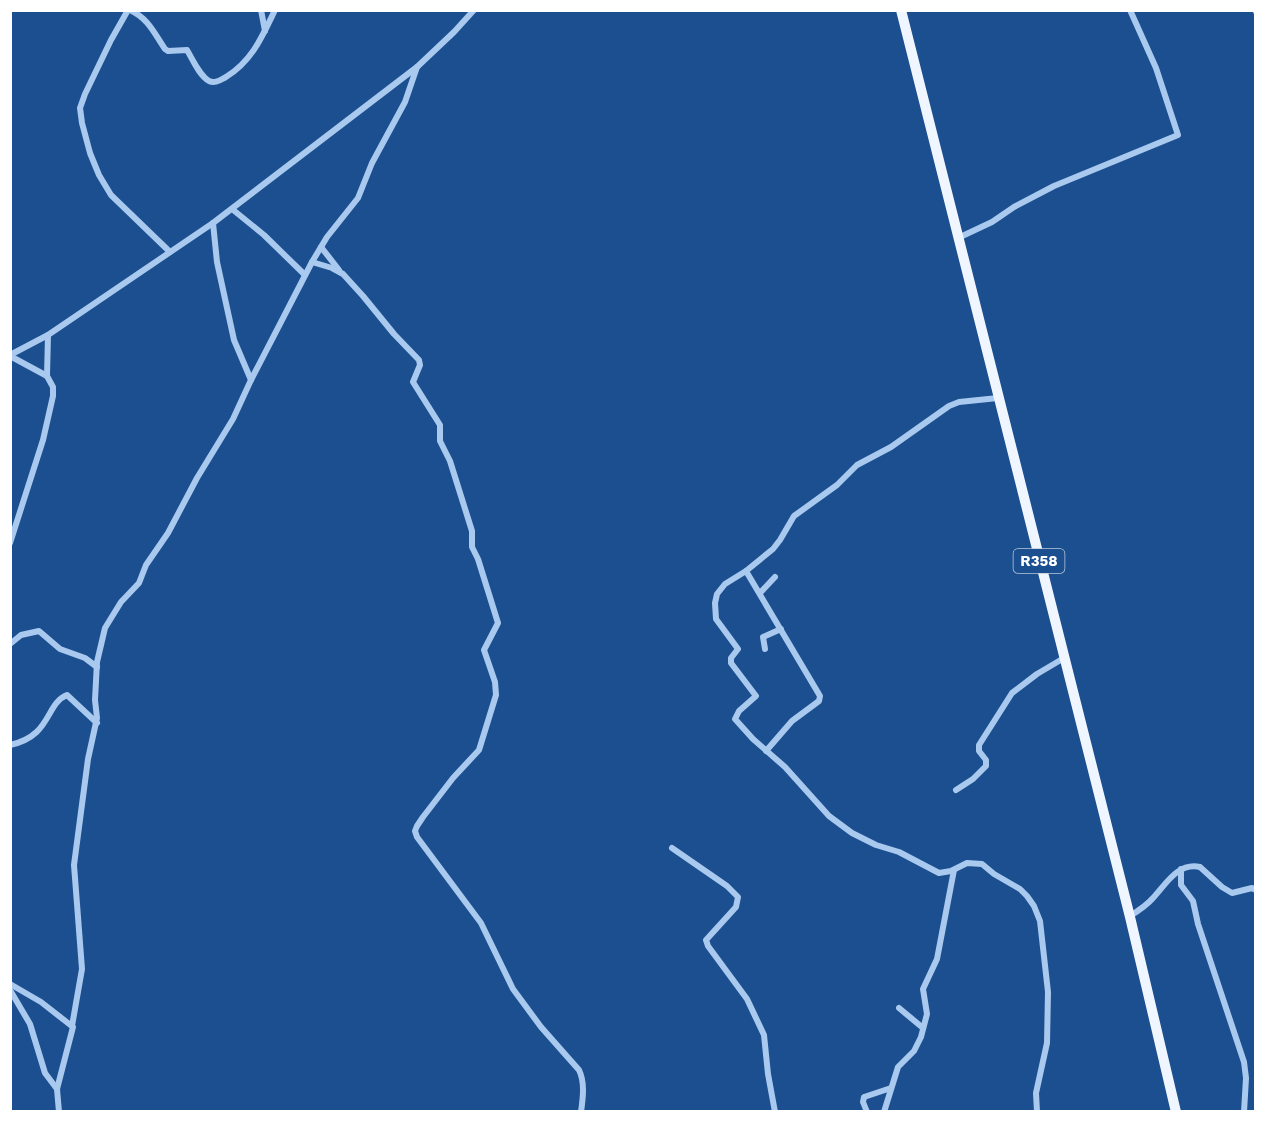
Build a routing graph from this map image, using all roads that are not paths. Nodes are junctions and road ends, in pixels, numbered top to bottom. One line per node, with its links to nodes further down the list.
1 (129, 10): 7 (street); 13 (street)
2 (261, 10): 7 (street)
3 (275, 10): 7 (street)
4 (474, 10): 8 (street)
5 (902, 10): 11 (main road, R358)
6 (1130, 10): 11 (street)
7 (265, 32)
8 (417, 67): 9 (street); 12 (street)
9 (231, 209): 10 (street); 16 (street)
10 (213, 223): 13 (street); 20 (street)
11 (958, 238): 21 (main road, R358)
12 (321, 247): 14 (street); 15 (street)
13 (170, 252): 17 (street)
14 (312, 262): 15 (street); 16 (street)
15 (339, 271): 48 (street)
16 (305, 275): 20 (street)
17 (48, 335): 18 (street); 19 (street)
18 (10, 356): 19 (street)
19 (47, 376): 22 (street)
20 (251, 380): 30 (street)
21 (998, 398): 23 (street); 29 (main road, R358)
22 (10, 543)
23 (746, 571): 25 (street); 33 (street)
24 (775, 577): 25 (street)
25 (760, 593): 26 (street)
26 (781, 629): 28 (street); 33 (street)
27 (10, 644): 30 (street)
28 (765, 649)
29 (1064, 658): 34 (street); 39 (main road, R358)
30 (97, 667): 31 (street)
31 (97, 723): 32 (street); 43 (street)
32 (10, 745)
33 (766, 751): 37 (street)
34 (956, 790)
35 (672, 848): 49 (street)
36 (1181, 869): 38 (street); 39 (street); 54 (street)
37 (954, 870): 44 (street); 52 (street)
38 (1256, 891)
39 (1130, 917): 53 (main road, R358)
40 (11, 984): 41 (street); 43 (street)
41 (10, 990): 46 (street)
42 (899, 1008): 44 (street)
43 (72, 1026): 46 (street)
44 (923, 1028): 45 (street)
45 (891, 1088): 50 (street); 51 (street)
46 (57, 1089): 47 (street)
47 (59, 1112)
48 (581, 1112)
49 (774, 1112)
50 (867, 1112)
51 (884, 1112)
52 (1037, 1112)
53 (1176, 1112)
54 (1244, 1112)

